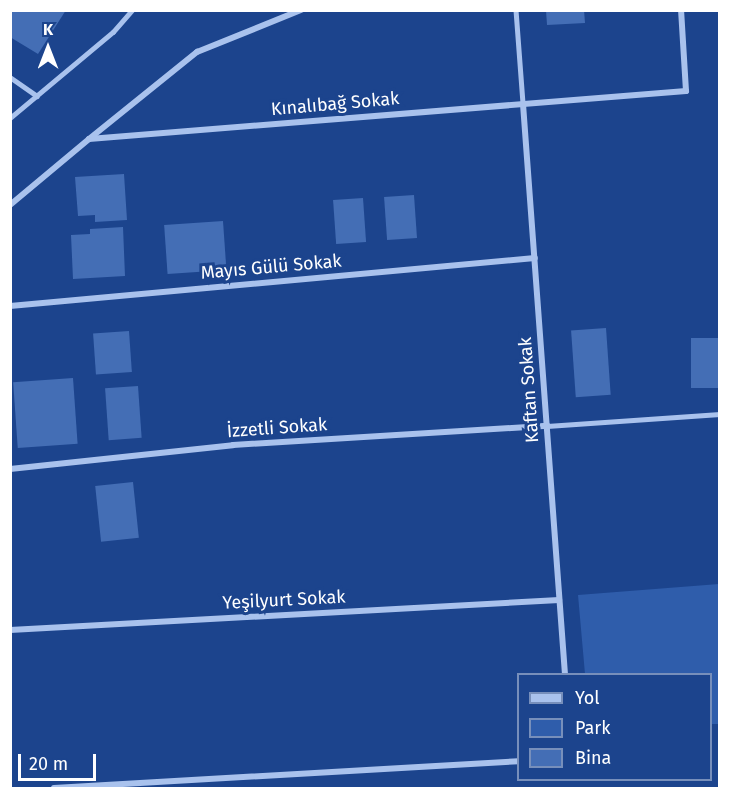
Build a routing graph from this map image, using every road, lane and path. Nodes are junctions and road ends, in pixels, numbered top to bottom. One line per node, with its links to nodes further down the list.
1 (132, 10): 6 (lane)
2 (301, 10): 9 (street)
3 (516, 10): 7 (lane)
4 (681, 10): 7 (street, Kınalıbağ Sokak)
5 (10, 76): 6 (lane)
6 (37, 96): 8 (lane)
7 (523, 104): 9 (street, Kınalıbağ Sokak); 11 (street, Kaftan Sokak)
8 (10, 118)
9 (89, 139): 10 (street)
10 (10, 205)
11 (535, 258): 12 (street, Mayıs Gülü Sokak); 14 (street, Kaftan Sokak)
12 (10, 306)
13 (720, 414): 14 (lane)
14 (547, 426): 15 (street, İzzetli Sokak); 16 (street, Kaftan Sokak)
15 (10, 470)
16 (559, 600): 17 (street, Yeşilyurt Sokak); 18 (street, Kaftan Sokak)
17 (10, 630)
18 (565, 673)
19 (517, 761): 20 (street)
20 (54, 789)

